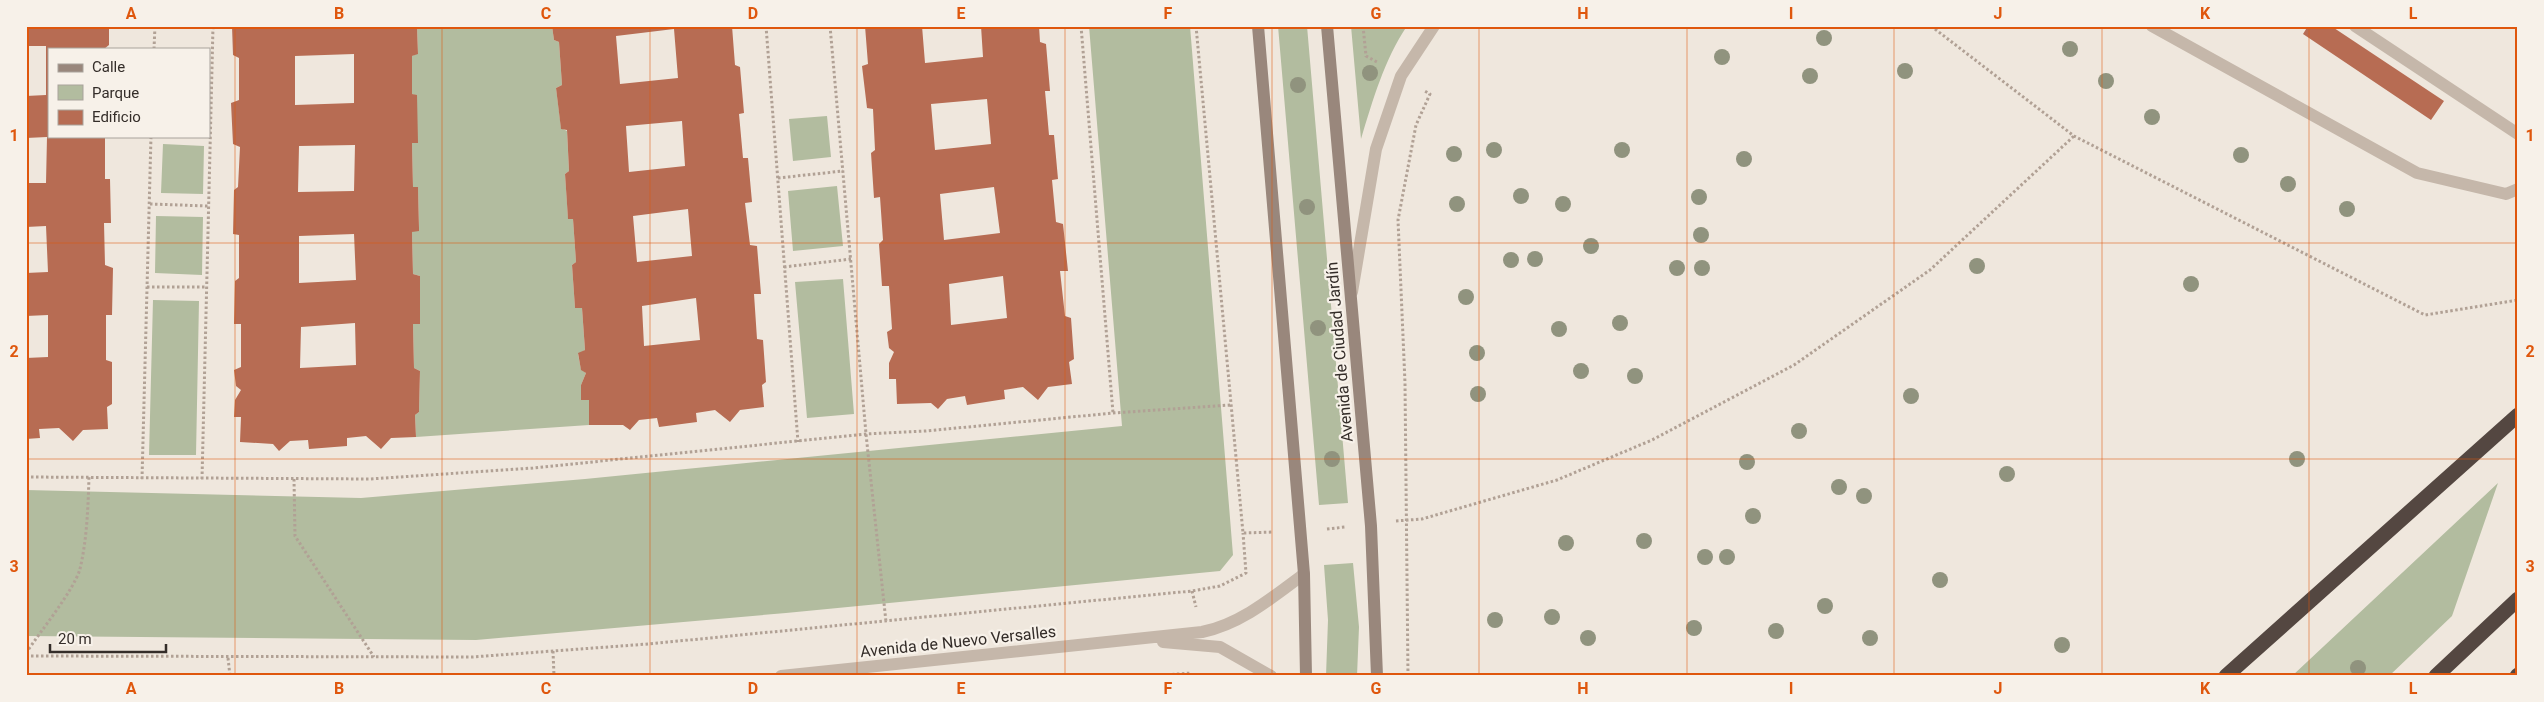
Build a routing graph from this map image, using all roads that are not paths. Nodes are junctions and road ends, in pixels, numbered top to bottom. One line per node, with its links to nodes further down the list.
1 (1258, 26): 10 (main road)
2 (1327, 26): 8 (main road, Avenida de Ciudad Jardín)
3 (1434, 26): 8 (street)
4 (2152, 26): 7 (street)
5 (2355, 26): 6 (street)
6 (2518, 134)
7 (2518, 189)
8 (1351, 302): 16 (main road, Avenida de Ciudad Jardín)
9 (2518, 415): 17 (highway)
10 (1304, 574): 12 (street, Avenida de Nuevo Versalles); 15 (main road)
11 (2518, 599): 18 (highway)
12 (1139, 639): 13 (street, Avenida de Nuevo Versalles); 14 (street, Avenida de Nuevo Versalles)
13 (781, 676)
14 (1271, 676)
15 (1306, 676)
16 (1377, 676)
17 (2226, 676)
18 (2436, 676)

